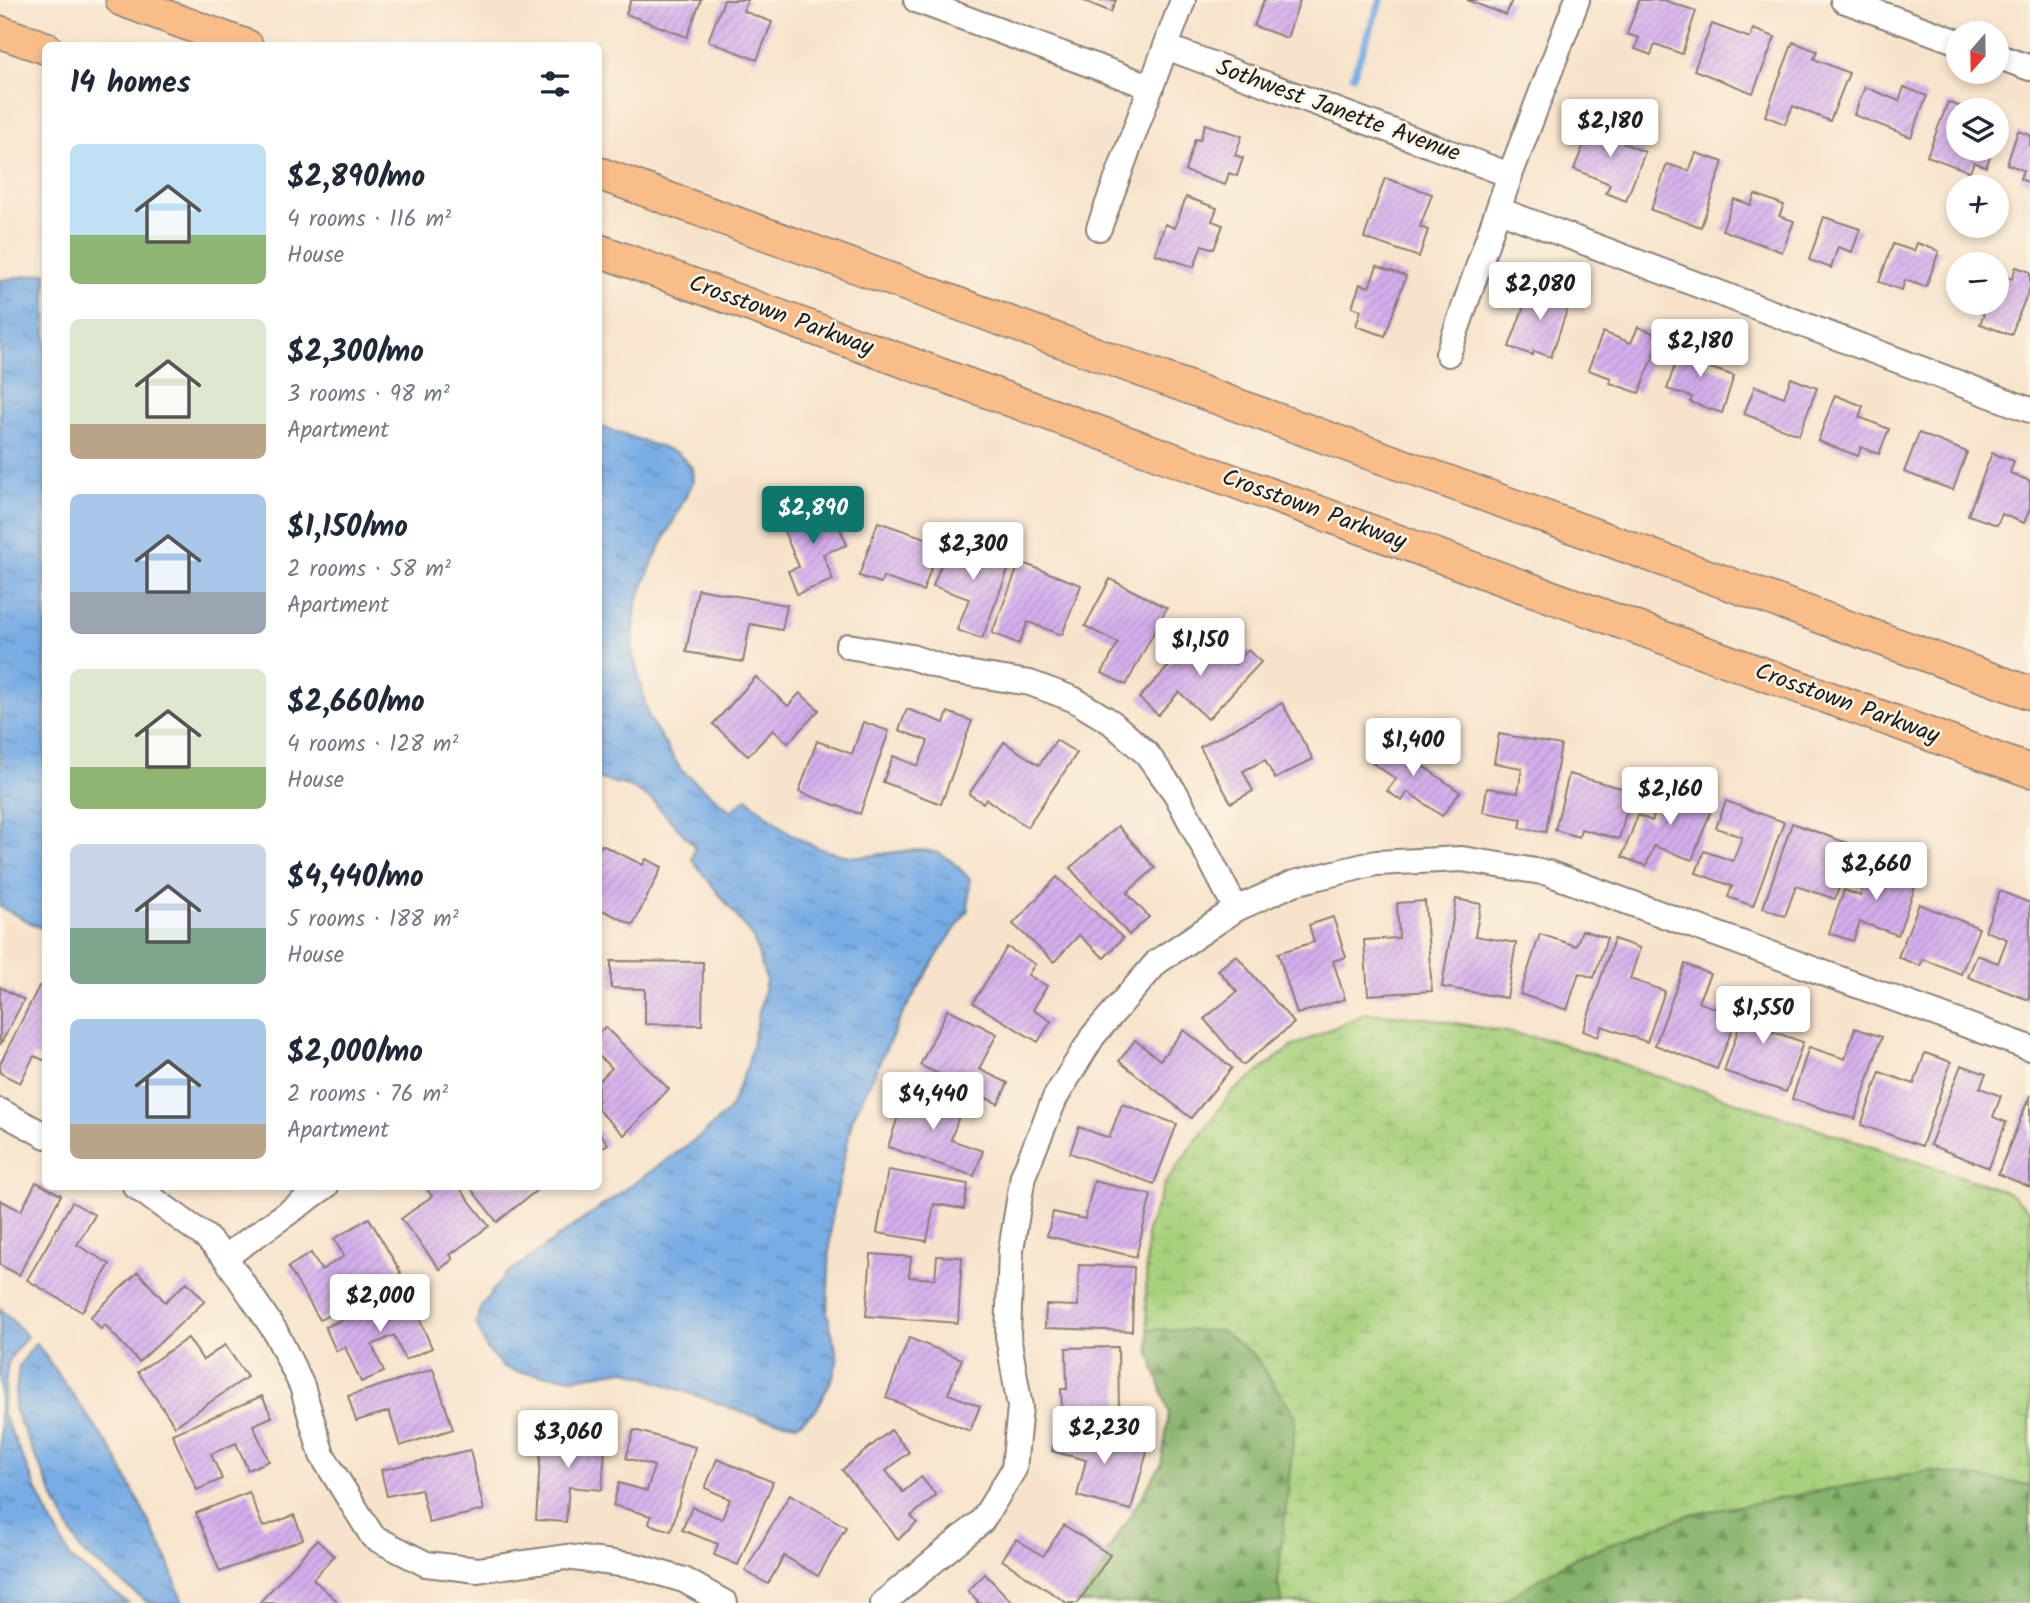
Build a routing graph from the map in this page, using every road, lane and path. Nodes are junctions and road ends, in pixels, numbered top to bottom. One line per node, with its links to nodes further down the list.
1 (122, 0): 8 (main road)
2 (916, 0): 13 (street)
3 (1184, 0): 10 (street)
4 (1577, 0): 15 (street)
5 (1843, 0): 7 (street)
6 (0, 32): 9 (main road)
7 (1946, 38)
8 (236, 42)
9 (42, 47)
10 (1166, 47): 13 (street); 15 (street, Sothwest Janette Avenue)
11 (2009, 60): 12 (street)
12 (2030, 68)
13 (1151, 87): 17 (street)
14 (602, 174): 22 (main road)
15 (1510, 175): 16 (street)
16 (1499, 210): 19 (street); 20 (street)
17 (1099, 228)
18 (602, 251): 23 (main road, Crosstown Parkway)
19 (1448, 354)
20 (2030, 410)
21 (848, 646): 24 (street)
22 (2030, 693)
23 (2030, 771)
24 (1236, 909): 25 (street); 32 (street)
25 (2030, 1048)
26 (0, 1111): 27 (street)
27 (42, 1134)
28 (141, 1190): 30 (street)
29 (320, 1190): 30 (street)
30 (225, 1256): 31 (street)
31 (725, 1603)
32 (883, 1603)

